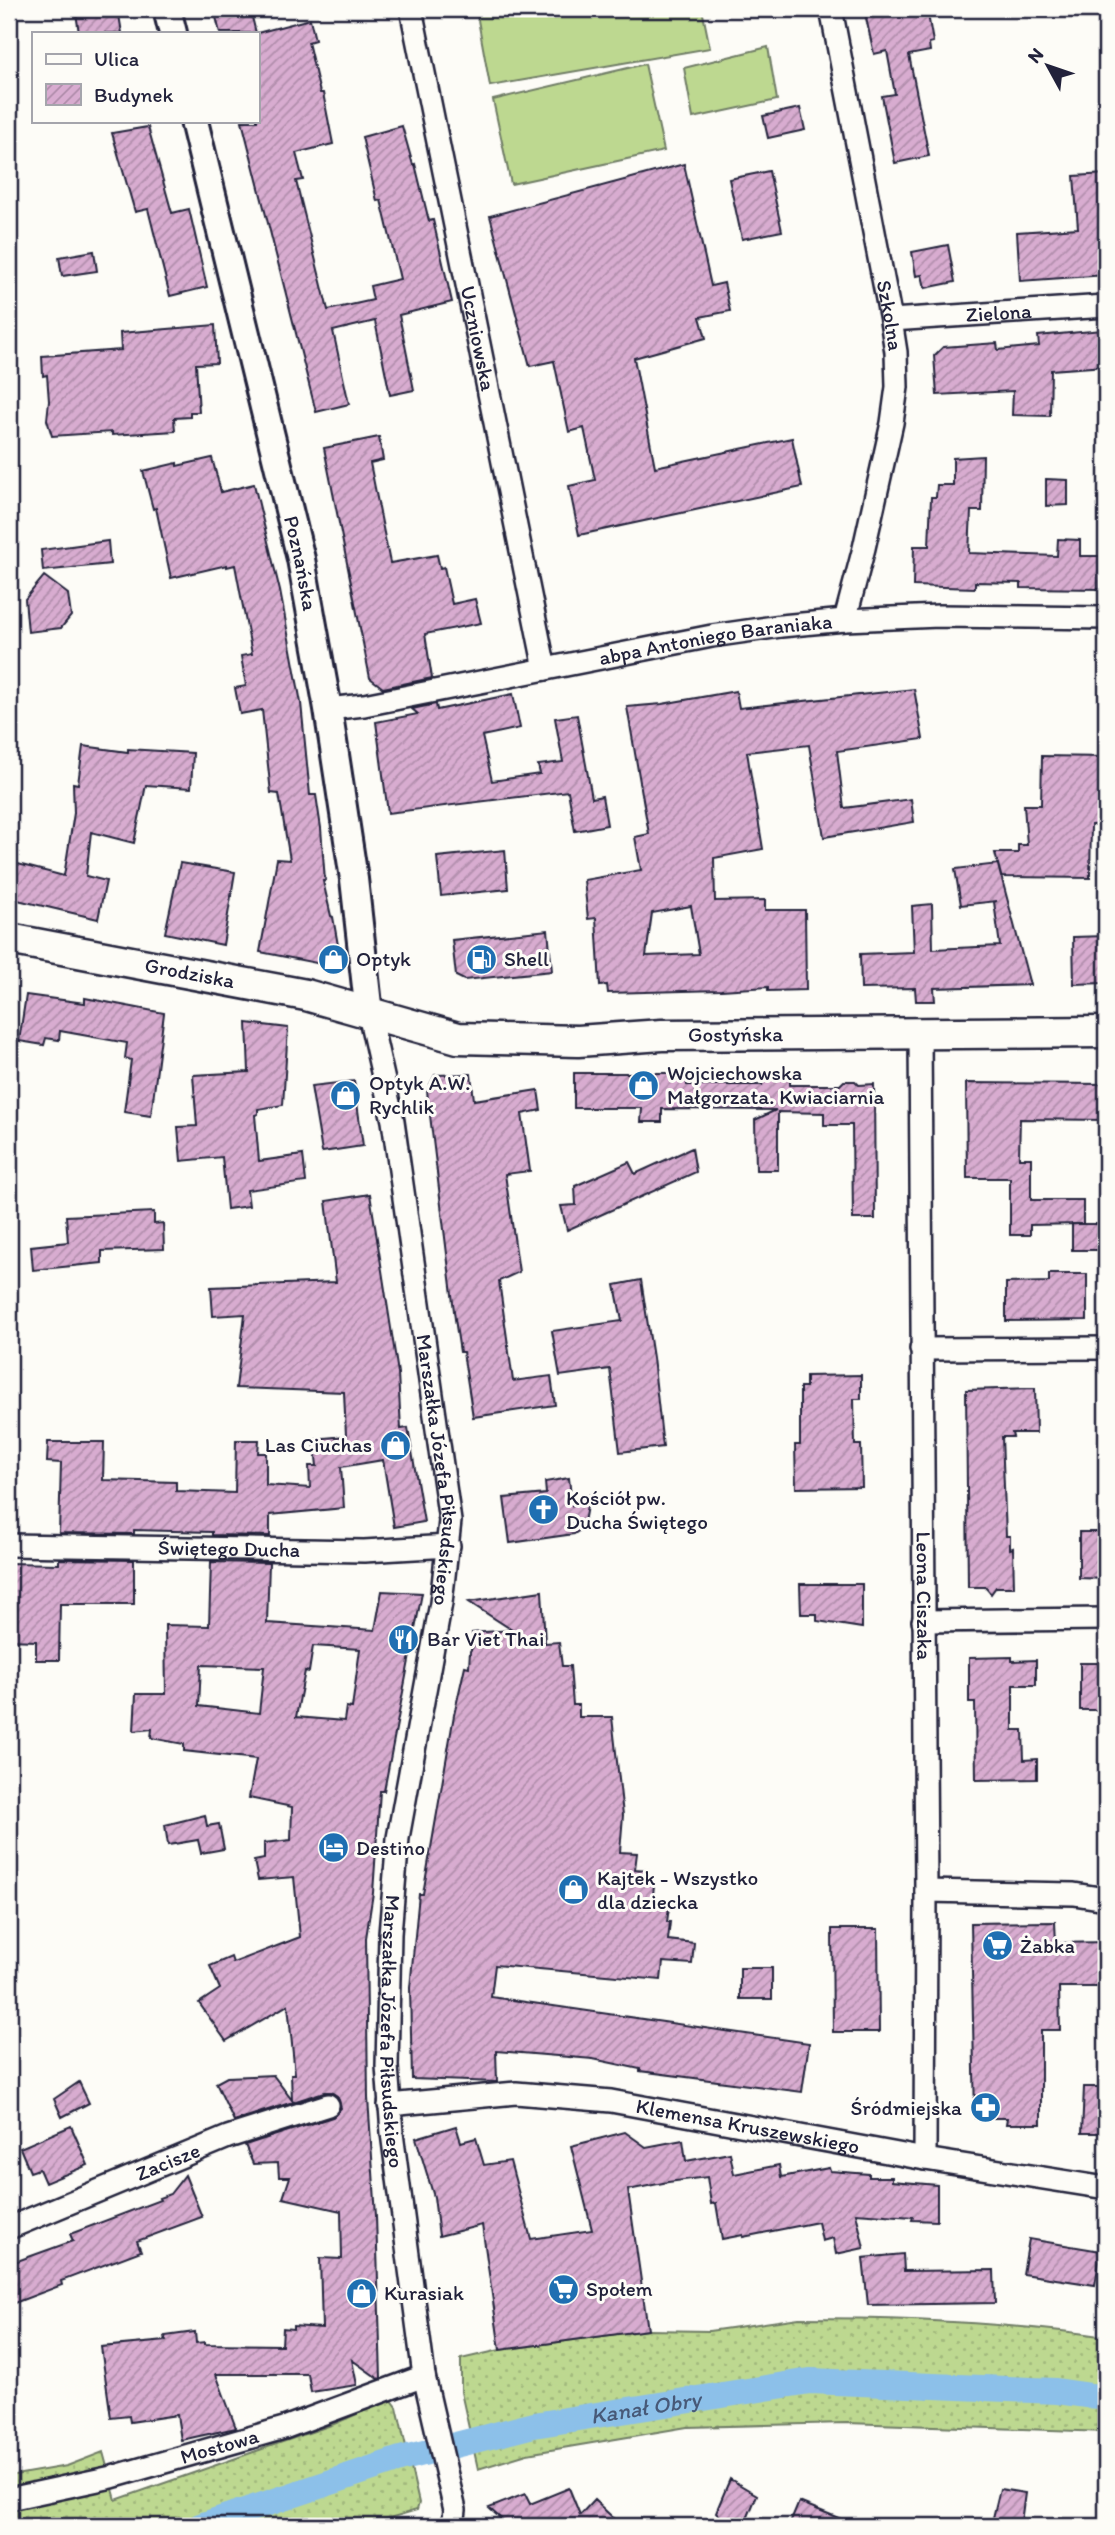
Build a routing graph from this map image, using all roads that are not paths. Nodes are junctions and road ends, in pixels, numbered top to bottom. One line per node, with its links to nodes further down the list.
1 (167, 9): 4 (street)
2 (411, 9): 10 (street, Uczniowska)
3 (831, 9): 7 (street, Szkolna)
4 (173, 32)
5 (194, 122): 11 (street, Poznańska)
6 (1106, 306): 7 (street, Zielona)
7 (891, 320): 9 (street, Szkolna)
8 (1106, 618): 9 (street, abpa Antoniego Baraniaka)
9 (845, 620): 10 (street, abpa Antoniego Baraniaka)
10 (545, 669): 11 (street, abpa Antoniego Baraniaka)
11 (328, 709): 13 (street, Poznańska)
12 (9, 939): 13 (main road, Grodziska)
13 (369, 1014): 15 (main road, Gostyńska); 19 (street, Marszałka Józefa Piłsudskiego)
14 (1106, 1032): 15 (main road, Gostyńska)
15 (919, 1034): 17 (street, Leona Ciszaka)
16 (1106, 1348): 17 (street)
17 (921, 1349): 21 (street, Leona Ciszaka)
18 (9, 1545): 19 (street, Świętego Ducha)
19 (449, 1546): 25 (street, Marszałka Józefa Piłsudskiego)
20 (1106, 1619): 21 (street)
21 (923, 1621): 22 (street, Leona Ciszaka)
22 (926, 1891): 23 (street); 26 (street, Leona Ciszaka)
23 (1106, 1899)
24 (328, 2105): 28 (street, Zacisze)
25 (389, 2105): 26 (street, Klemensa Kruszewskiego); 29 (street, Marszałka Józefa Piłsudskiego)
26 (925, 2159): 27 (street, Klemensa Kruszewskiego)
27 (1106, 2188)
28 (9, 2228)
29 (424, 2376): 30 (street, Mostowa); 31 (street, Marszałka Józefa Piłsudskiego)
30 (9, 2499)
31 (457, 2515)

